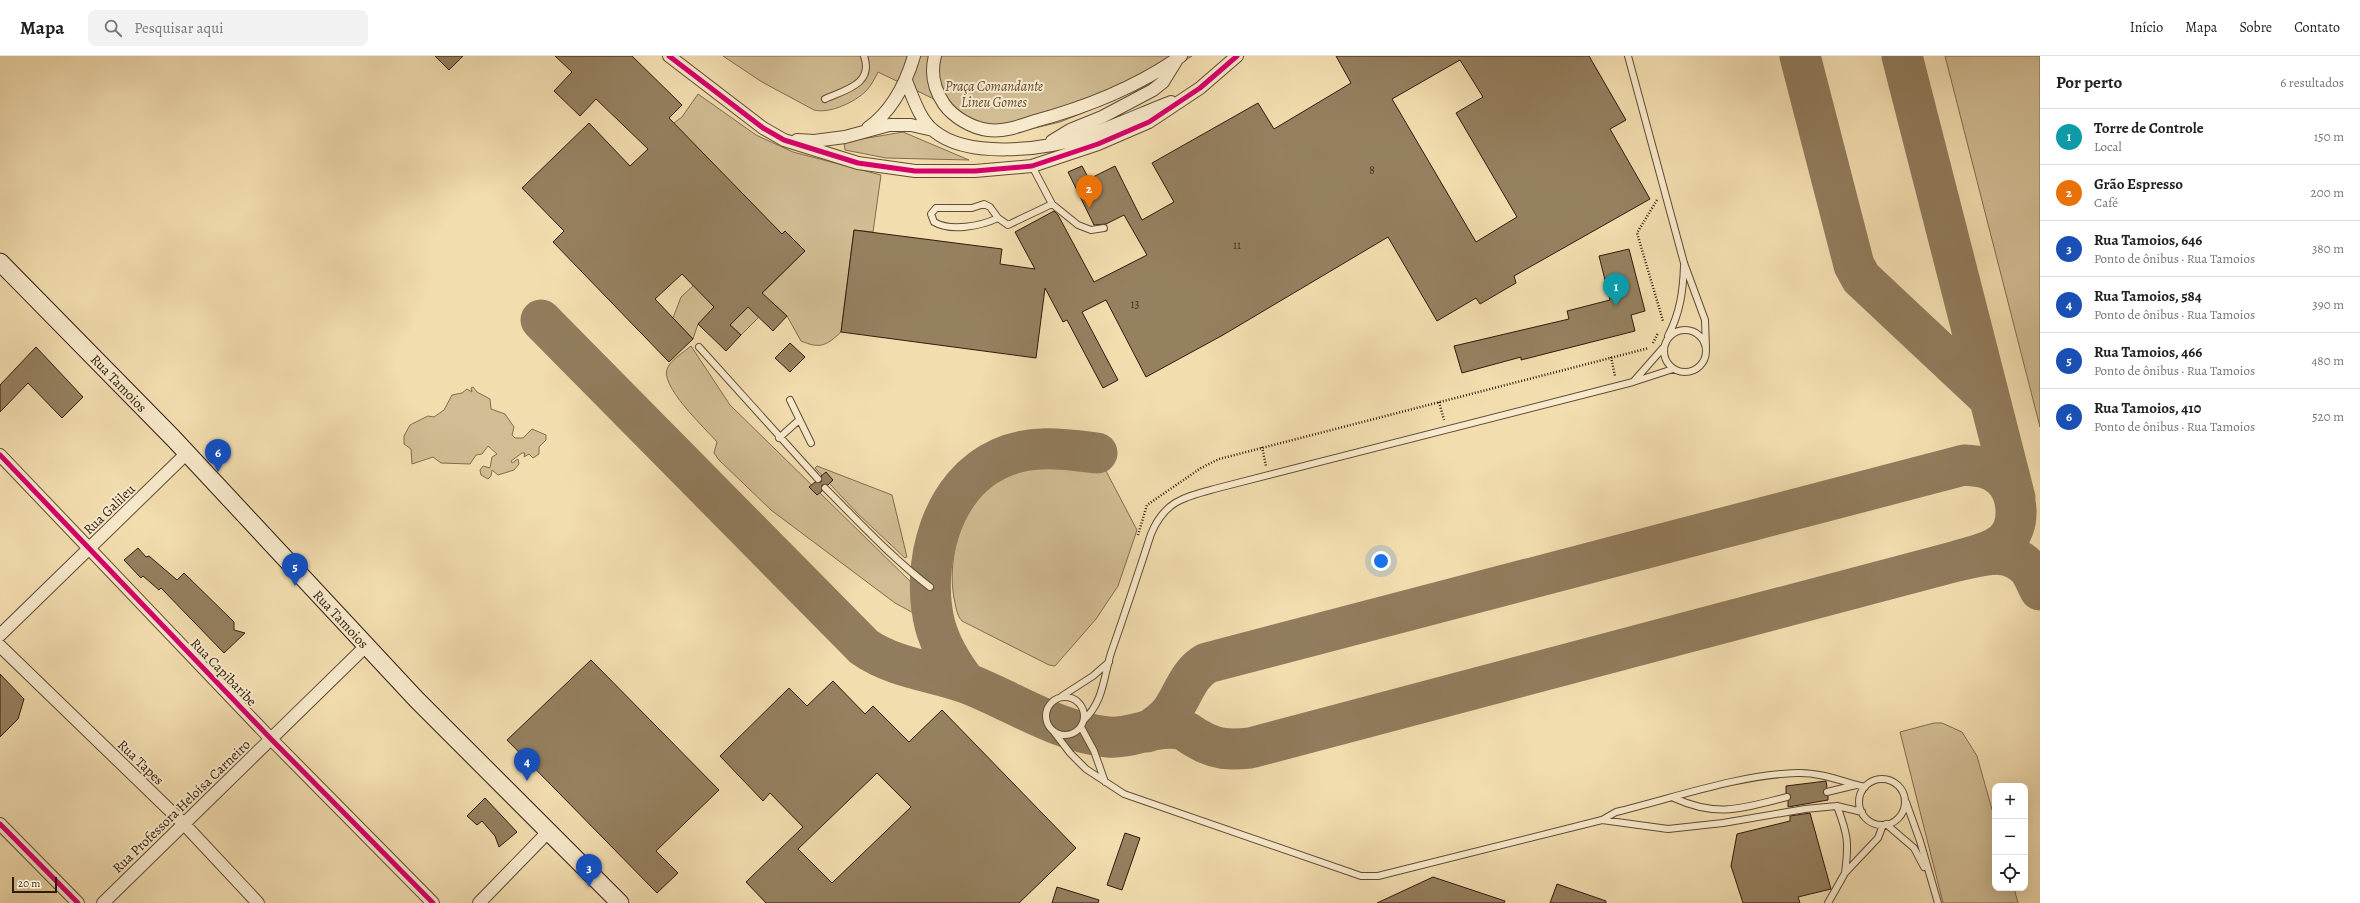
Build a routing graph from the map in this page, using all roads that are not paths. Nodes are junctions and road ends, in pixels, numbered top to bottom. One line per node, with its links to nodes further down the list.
1 (669, 56): 13 (street)
2 (864, 56): 10 (lane)
3 (914, 56): 8 (street)
4 (935, 56): 7 (street)
5 (1237, 56): 9 (street)
6 (1628, 56): 19 (lane)
7 (1179, 58): 14 (street)
8 (906, 80): 11 (street); 12 (street)
9 (1200, 88): 14 (street); 15 (street)
10 (825, 99)
11 (933, 130): 12 (street); 14 (street)
12 (864, 131): 13 (street)
13 (784, 140): 15 (street)
14 (1049, 144)
15 (1032, 166): 16 (lane)
16 (1052, 204): 17 (lane); 18 (lane)
17 (998, 218): 17 (lane)
18 (1104, 228)
19 (1684, 263): 21 (lane); 24 (lane)
20 (2, 268): 31 (main road, Rua Tamoios)
21 (1666, 340): 23 (lane); 24 (lane)
22 (699, 347): 29 (lane)
23 (1663, 348): 25 (lane); 26 (lane)
24 (1706, 348): 25 (lane)
25 (1673, 369): 26 (lane)
26 (1633, 382): 40 (lane)
27 (790, 400): 28 (lane)
28 (799, 420): 29 (lane); 30 (lane)
29 (779, 438): 33 (lane)
30 (811, 443)
31 (187, 454): 35 (street, Rua Galileu); 39 (main road, Rua Tamoios)
32 (0, 455): 35 (street, Rua Capibaribe)
33 (818, 479)
34 (825, 488): 36 (lane)
35 (90, 549): 37 (street, Rua Galileu); 45 (street, Rua Capibaribe)
36 (930, 587)
37 (0, 635)
38 (0, 646): 57 (street, Rua Tapes)
39 (366, 646): 45 (street, Rua Professora Heloísa Carneiro); 59 (main road, Rua Tamoios)
40 (1109, 662): 41 (lane); 42 (lane)
41 (1061, 697): 42 (lane); 44 (lane)
42 (1084, 720): 43 (lane)
43 (1081, 727): 44 (lane); 46 (lane)
44 (1054, 732): 46 (lane)
45 (271, 738): 57 (street, Rua Professora Heloísa Carneiro); 65 (street, Rua Capibaribe)
46 (1105, 782): 55 (lane)
47 (1858, 785): 48 (lane); 49 (lane); 52 (lane)
48 (1865, 787): 51 (lane); 54 (lane)
49 (1827, 792)
50 (1787, 797): 52 (lane)
51 (1905, 797): 58 (lane); 61 (lane)
52 (1674, 798): 55 (lane)
53 (1838, 806): 54 (lane); 55 (lane); 60 (lane)
54 (1862, 812): 58 (lane)
55 (1602, 820)
56 (0, 824): 62 (street)
57 (184, 824): 63 (street, Rua Professora Heloísa Carneiro); 64 (street, Rua Tapes)
58 (1884, 825): 60 (lane); 61 (lane)
59 (549, 831): 66 (street); 67 (main road, Rua Tamoios)
60 (1845, 873): 68 (lane)
61 (1930, 876): 69 (lane)
62 (78, 903)
63 (103, 903)
64 (258, 903)
65 (433, 903)
66 (479, 903)
67 (620, 903)
68 (1828, 903)
69 (1938, 903)

